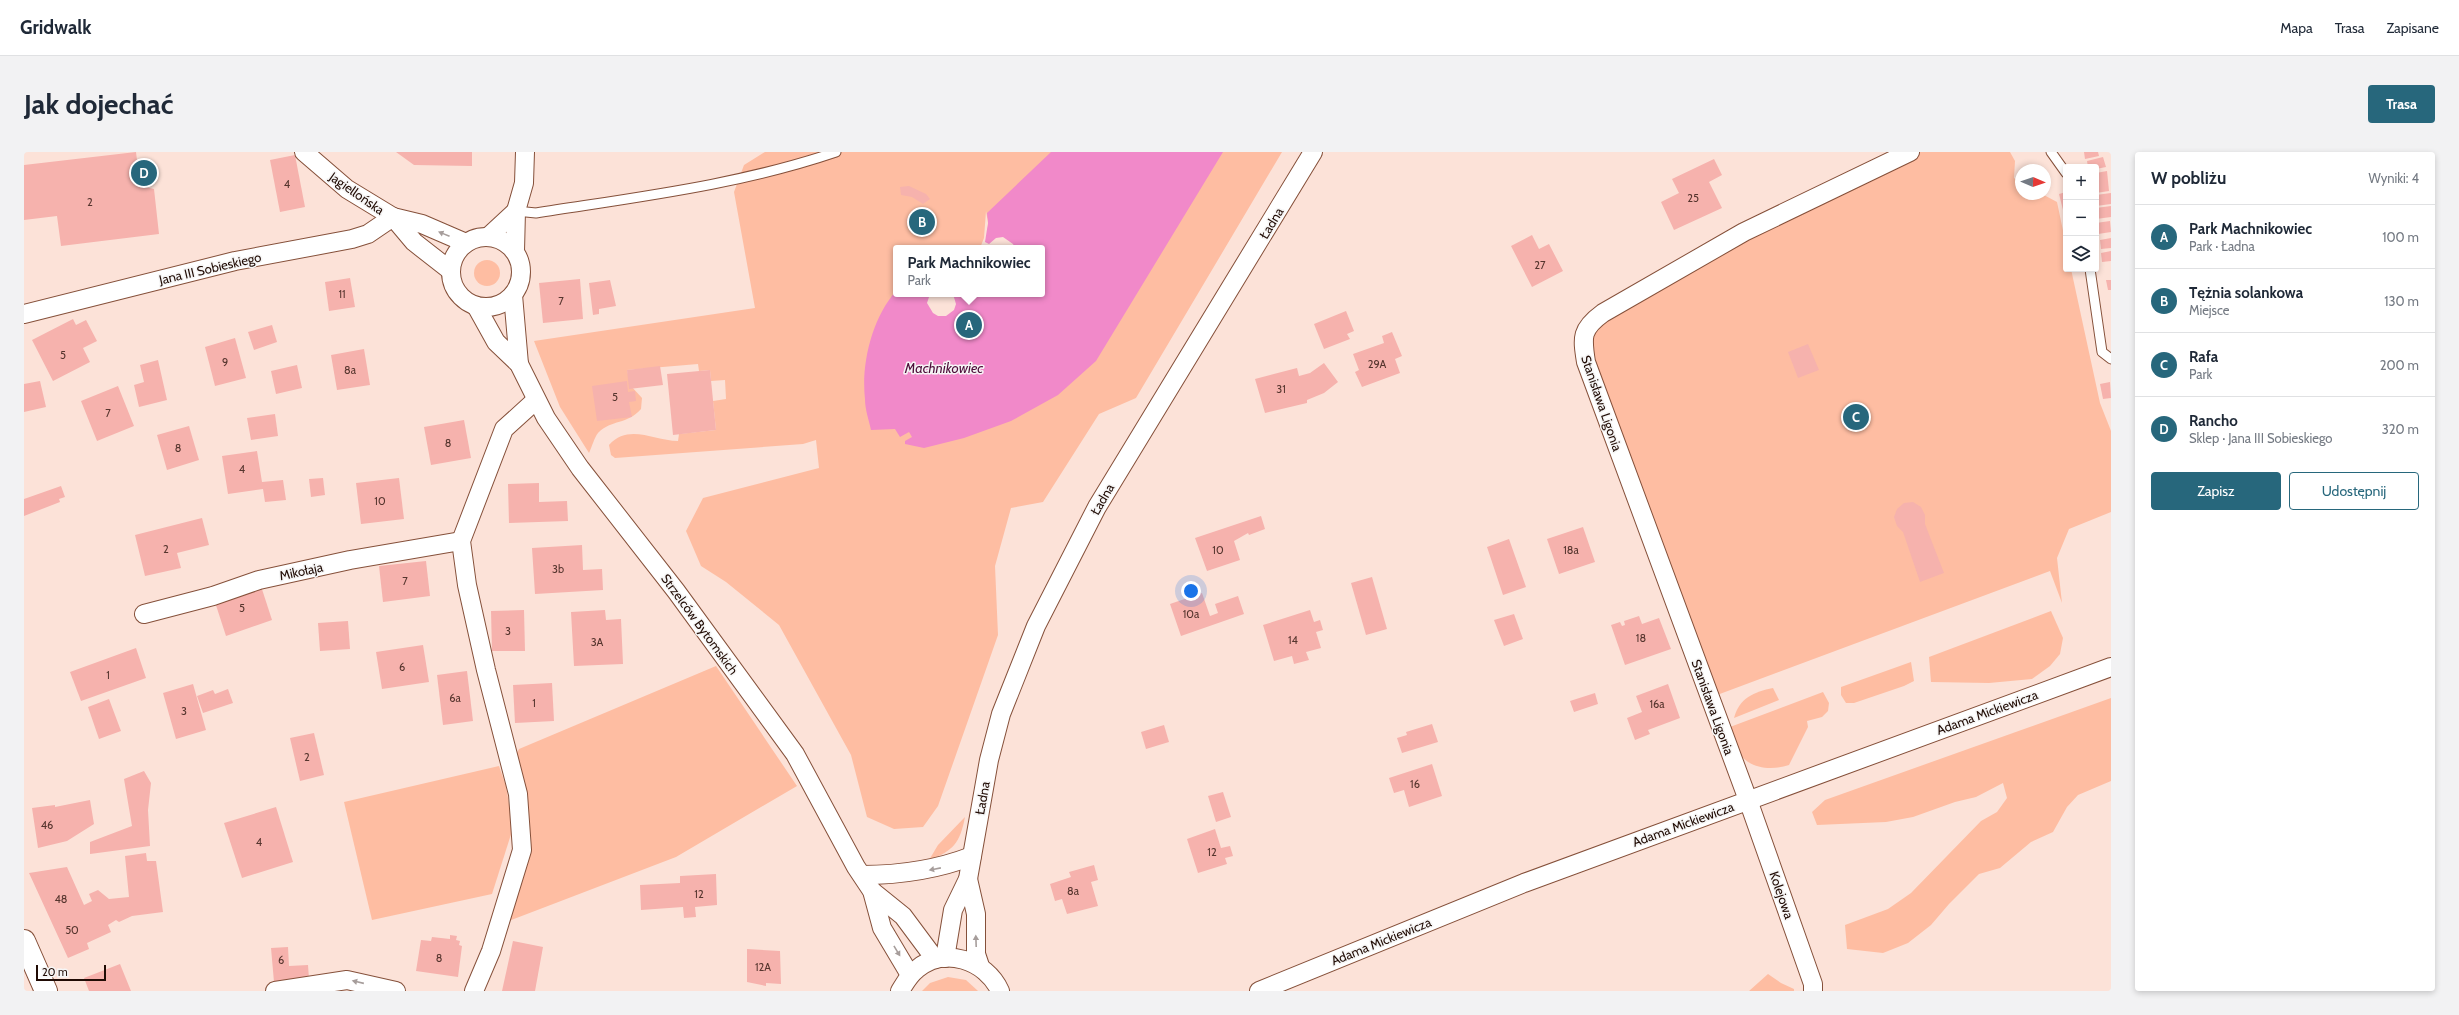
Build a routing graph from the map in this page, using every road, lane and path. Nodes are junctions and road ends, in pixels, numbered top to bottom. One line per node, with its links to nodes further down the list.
1 (304, 152): 9 (street, Jagiellońska)
2 (525, 152): 8 (street)
3 (836, 152): 8 (lane)
4 (1313, 152): 25 (street, Ładna)
5 (1910, 152): 24 (street, Stanisława Ligonia)
6 (2051, 152): 7 (lane)
7 (2063, 168)
8 (516, 211): 10 (street); 12 (street)
9 (393, 217): 11 (street, one-way to 9); 13 (street); 17 (street, Jana III Sobieskiego)
10 (489, 236): 11 (street); 12 (street)
11 (466, 243): 13 (street)
12 (515, 251): 15 (street)
13 (451, 271): 16 (street)
14 (2090, 272): 18 (lane)
15 (513, 295): 16 (street); 19 (street)
16 (476, 306): 19 (street)
17 (24, 314)
18 (2111, 359)
19 (519, 364): 20 (street, Strzelców Bytomskich)
20 (536, 400): 21 (street); 26 (street, Strzelców Bytomskich)
21 (461, 541): 22 (street, Mikołaja); 36 (street)
22 (144, 614)
23 (2111, 667): 24 (street, Adama Mickiewicza)
24 (1748, 800): 39 (street, Adama Mickiewicza); 40 (street, Kolejowa)
25 (972, 856): 26 (street, one-way to 26); 27 (street, Ładna)
26 (862, 875): 28 (street, Strzelców Bytomskich)
27 (968, 879): 30 (street, Ładna); 31 (street, Ładna, one-way to 27)
28 (872, 891): 30 (street, Strzelców Bytomskich); 32 (street, Strzelców Bytomskich, one-way to 32)
29 (24, 941): 33 (street)
30 (940, 959): 31 (street); 32 (street)
31 (980, 966): 38 (street)
32 (910, 975): 37 (street)
33 (46, 991)
34 (275, 991): 35 (street, one-way to 34)
35 (396, 991)
36 (474, 991)
37 (900, 991)
38 (1000, 991)
39 (1260, 991)
40 (1813, 991)

